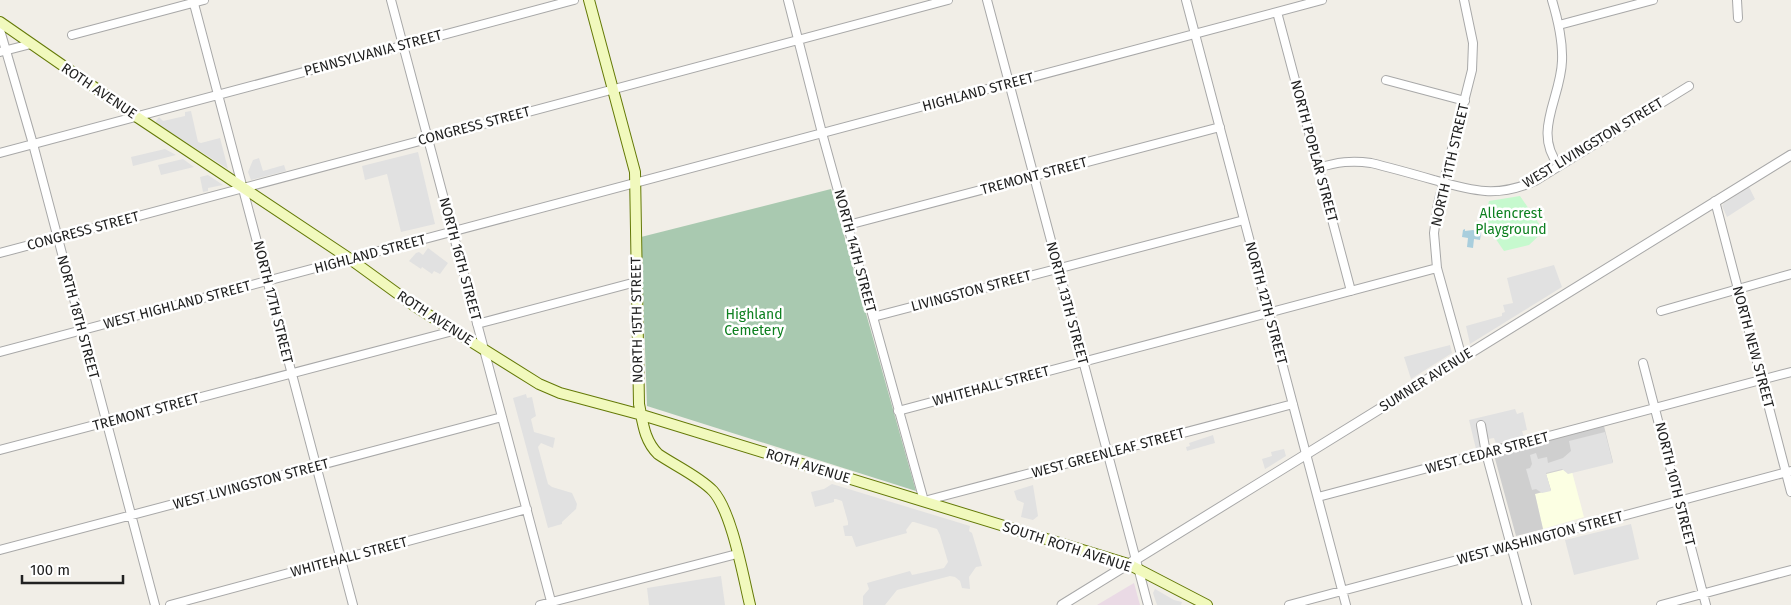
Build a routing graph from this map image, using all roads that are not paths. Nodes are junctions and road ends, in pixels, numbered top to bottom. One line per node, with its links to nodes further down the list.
1 (204, 0): 14 (street)
2 (391, 0): 24 (street, NORTH 16TH STREET)
3 (574, 0): 24 (street, PENNSYLVANIA STREET)
4 (589, 0): 29 (main road, NORTH 15TH STREET)
5 (788, 0): 22 (street, NORTH 14TH STREET)
6 (948, 0): 22 (street, CONGRESS STREET)
7 (987, 0): 27 (street, NORTH 13TH STREET)
8 (1186, 0): 20 (street, NORTH 12TH STREET)
9 (1322, 0): 15 (street, HIGHLAND STREET)
10 (1464, 0): 31 (street, NORTH 11TH STREET)
11 (1552, 0): 18 (street)
12 (1652, 0): 18 (street)
13 (1737, 0): 16 (street)
14 (193, 1): 21 (street); 30 (street, NORTH 17TH STREET)
15 (1277, 12): 20 (street, HIGHLAND STREET); 40 (street, NORTH POPLAR STREET)
16 (1738, 18)
17 (0, 22): 23 (main road, ROTH AVENUE)
18 (1559, 25): 39 (street)
19 (0, 30): 25 (street, NORTH 18TH STREET)
20 (1195, 34): 27 (street, HIGHLAND STREET); 33 (street, NORTH 12TH STREET)
21 (72, 35)
22 (798, 40): 29 (street, CONGRESS STREET); 34 (street, NORTH 14TH STREET)
23 (31, 44): 25 (street); 32 (main road, ROTH AVENUE)
24 (403, 46): 30 (street, PENNSYLVANIA STREET); 35 (street, NORTH 16TH STREET)
25 (3, 51): 36 (street, NORTH 18TH STREET)
26 (1386, 80): 31 (street)
27 (1010, 84): 34 (street, HIGHLAND STREET); 41 (street, NORTH 13TH STREET)
28 (1689, 86): 39 (street, WEST LIVINGSTON STREET)
29 (613, 89): 35 (street, CONGRESS STREET); 42 (main road, NORTH 15TH STREET)
30 (217, 95): 32 (street, PENNSYLVANIA STREET); 44 (street, NORTH 17TH STREET)
31 (1465, 101): 43 (street, NORTH 11TH STREET)
32 (137, 117): 36 (street, PENNSYLVANIA STREET); 44 (main road, ROTH AVENUE)
33 (1220, 127): 41 (street, TREMONT STREET); 46 (street, NORTH 12TH STREET)
34 (822, 133): 42 (street, HIGHLAND STREET); 47 (street, NORTH 14TH STREET)
35 (428, 138): 44 (street, CONGRESS STREET); 48 (street, NORTH 16TH STREET)
36 (32, 144): 37 (street, PENNSYLVANIA STREET); 49 (street, NORTH 18TH STREET)
37 (0, 153)
38 (1791, 155): 45 (street, SUMNER AVENUE)
39 (1560, 166): 43 (street, WEST LIVINGSTON STREET)
40 (1318, 168): 43 (street, WEST LIVINGSTON STREET); 58 (street, NORTH POPLAR STREET)
41 (1034, 177): 47 (street, TREMONT STREET); 52 (street, NORTH 13TH STREET)
42 (634, 182): 48 (street, HIGHLAND STREET); 56 (main road, NORTH 15TH STREET)
43 (1444, 183): 53 (street, NORTH 11TH STREET)
44 (243, 187): 49 (street, CONGRESS STREET); 51 (main road, ROTH AVENUE); 55 (street, NORTH 17TH STREET)
45 (1715, 201): 57 (street, NORTH NEW STREET); 67 (street, SUMNER AVENUE)
46 (1244, 220): 52 (street, LIVINGSTON STREET); 60 (street, NORTH 12TH STREET)
47 (848, 225): 61 (street, NORTH 14TH STREET)
48 (453, 232): 51 (street, HIGHLAND STREET); 62 (street, NORTH 16TH STREET)
49 (57, 238): 50 (street, CONGRESS STREET); 63 (street, NORTH 18TH STREET)
50 (0, 253)
51 (350, 259): 55 (street, HIGHLAND STREET); 64 (main road, ROTH AVENUE)
52 (1058, 268): 61 (street, LIVINGSTON STREET); 68 (street, NORTH 13TH STREET)
53 (1437, 268): 58 (street, WHITEHALL STREET); 67 (street, NORTH 11TH STREET)
54 (1791, 274): 57 (street)
55 (268, 280): 63 (street, WEST HIGHLAND STREET); 71 (street, NORTH 17TH STREET)
56 (636, 282): 62 (street); 76 (main road, NORTH 15TH STREET)
57 (1738, 288): 59 (street); 72 (street, NORTH NEW STREET)
58 (1351, 291): 60 (street, WHITEHALL STREET)
59 (1661, 310)
60 (1268, 313): 68 (street, WHITEHALL STREET); 73 (street, NORTH 12TH STREET)
61 (873, 317): 75 (street, NORTH 14TH STREET)
62 (477, 324): 65 (street, NORTH 16TH STREET)
63 (82, 330): 66 (street, WEST HIGHLAND STREET); 78 (street, NORTH 18TH STREET)
64 (453, 330): 65 (main road, ROTH AVENUE); 71 (street, TREMONT STREET)
65 (483, 350): 76 (main road, ROTH AVENUE); 77 (street, NORTH 16TH STREET)
66 (0, 352)
67 (1462, 358): 82 (street, SUMNER AVENUE)
68 (1083, 361): 75 (street, WHITEHALL STREET); 81 (street, NORTH 13TH STREET)
69 (1643, 363): 74 (street, NORTH 10TH STREET)
70 (1791, 372): 72 (street, WEST CEDAR STREET)
71 (292, 373): 78 (street, TREMONT STREET); 84 (street, NORTH 17TH STREET)
72 (1762, 380): 74 (street, WEST CEDAR STREET); 85 (street, NORTH NEW STREET)
73 (1293, 404): 81 (street, WEST GREENLEAF STREET); 82 (street, NORTH 12TH STREET)
74 (1655, 408): 83 (street, WEST CEDAR STREET); 89 (street, NORTH 10TH STREET)
75 (898, 411): 88 (street, NORTH 14TH STREET)
76 (642, 415): 88 (main road, ROTH AVENUE); 94 (main road, NORTH 15TH STREET)
77 (502, 417): 84 (street, WEST LIVINGSTON STREET); 90 (street, NORTH 16TH STREET)
78 (106, 422): 80 (street, TREMONT STREET); 91 (street, NORTH 18TH STREET)
79 (1482, 425): 83 (street)
80 (0, 450)
81 (1107, 453): 88 (street, WEST GREENLEAF STREET); 96 (street, NORTH 13TH STREET)
82 (1306, 454): 87 (street, NORTH 12TH STREET); 96 (street, SUMNER AVENUE)
83 (1486, 454): 87 (street, WEST CEDAR STREET); 92 (street)
84 (317, 467): 91 (street, WEST LIVINGSTON STREET); 95 (street, NORTH 17TH STREET)
85 (1788, 472): 86 (street, NORTH NEW STREET); 89 (street, WEST WASHINGTON STREET)
86 (1791, 492)
87 (1318, 498): 99 (street, NORTH 12TH STREET)
88 (924, 501): 96 (main road, SOUTH ROTH AVENUE)
89 (1678, 501): 92 (street, WEST WASHINGTON STREET); 100 (street, NORTH 10TH STREET)
90 (527, 509): 95 (street, WHITEHALL STREET); 101 (street, NORTH 16TH STREET)
91 (131, 515): 93 (street, WEST LIVINGSTON STREET); 102 (street, NORTH 18TH STREET)
92 (1511, 546): 99 (street, WEST WASHINGTON STREET); 112 (street)
93 (0, 550)
94 (737, 554): 101 (street); 106 (main road, NORTH 15TH STREET)
95 (341, 560): 103 (street, WHITEHALL STREET); 104 (street, NORTH 17TH STREET)
96 (1132, 562): 98 (main road, SOUTH ROTH AVENUE); 107 (street, SUMNER AVENUE)
97 (1791, 570): 100 (street)
98 (1140, 572): 108 (street); 109 (main road, SOUTH ROTH AVENUE)
99 (1342, 591): 110 (street, WEST WASHINGTON STREET); 111 (street, NORTH 12TH STREET)
100 (1703, 594): 113 (street); 114 (street, NORTH 10TH STREET)
101 (551, 604): 105 (street)
102 (155, 605)
103 (170, 605)
104 (353, 605)
105 (540, 605)
106 (750, 605)
107 (1062, 605)
108 (1148, 605)
109 (1207, 605)
110 (1289, 605)
111 (1346, 605)
112 (1526, 605)
113 (1661, 605)
114 (1706, 605)

